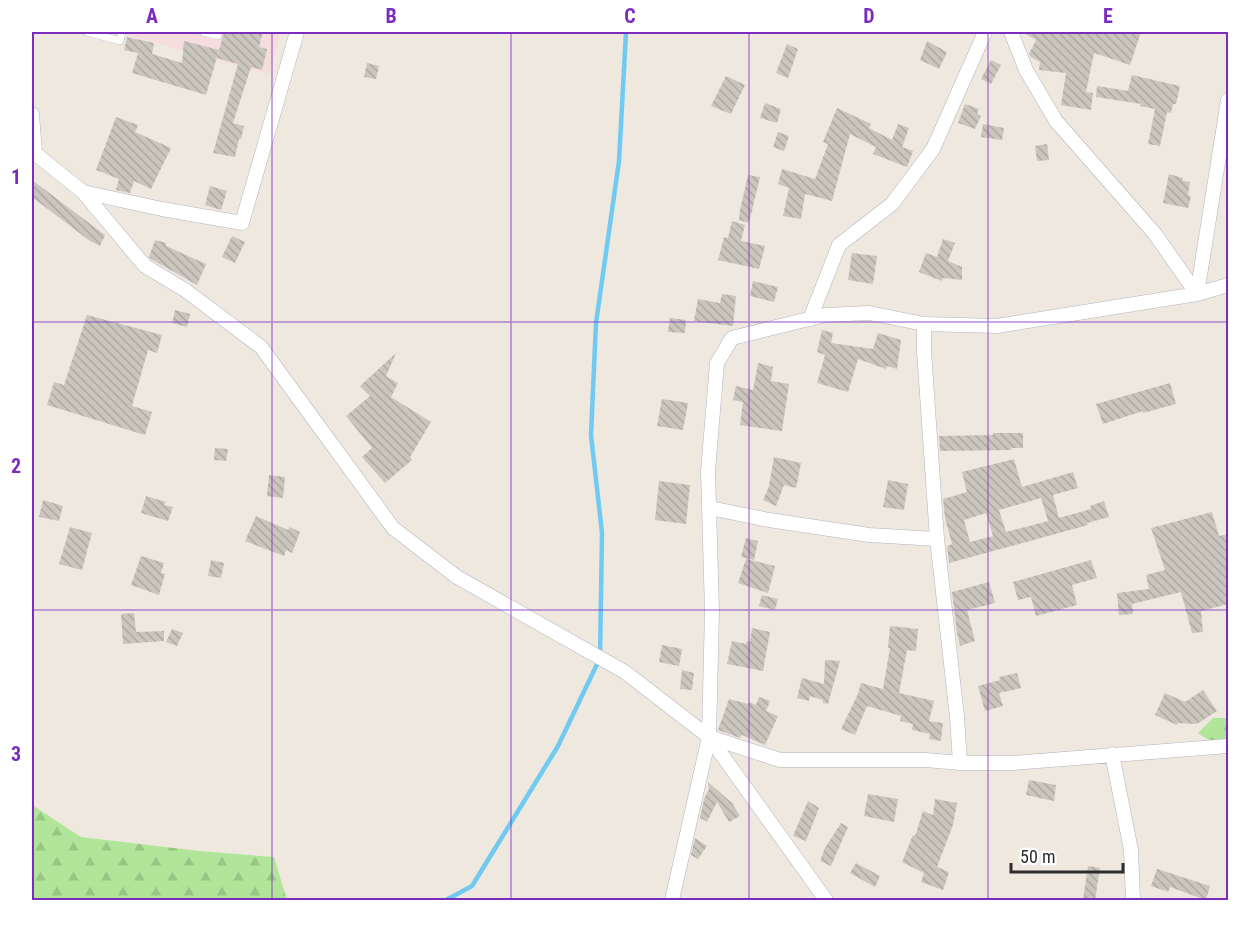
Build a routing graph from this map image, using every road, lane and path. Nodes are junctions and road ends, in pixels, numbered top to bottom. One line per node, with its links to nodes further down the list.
1 (87, 32): 2 (lane)
2 (122, 32)
3 (203, 32): 7 (lane)
4 (297, 32): 12 (street)
5 (985, 32): 15 (street)
6 (1011, 32): 14 (street)
7 (218, 36)
8 (1228, 100): 10 (street)
9 (32, 114): 11 (street)
10 (1225, 145): 14 (street)
11 (33, 152): 12 (street)
12 (83, 192): 19 (street)
13 (1228, 285): 14 (street)
14 (1197, 294): 16 (street)
15 (810, 319): 16 (street); 17 (street)
16 (924, 324): 18 (street)
17 (710, 508): 18 (street); 19 (street)
18 (937, 539): 22 (street)
19 (709, 737): 22 (street); 23 (street); 24 (street)
20 (1228, 746): 21 (street)
21 (1112, 754): 22 (street); 25 (street)
22 (960, 763)
23 (672, 900)
24 (826, 900)
25 (1135, 900)

